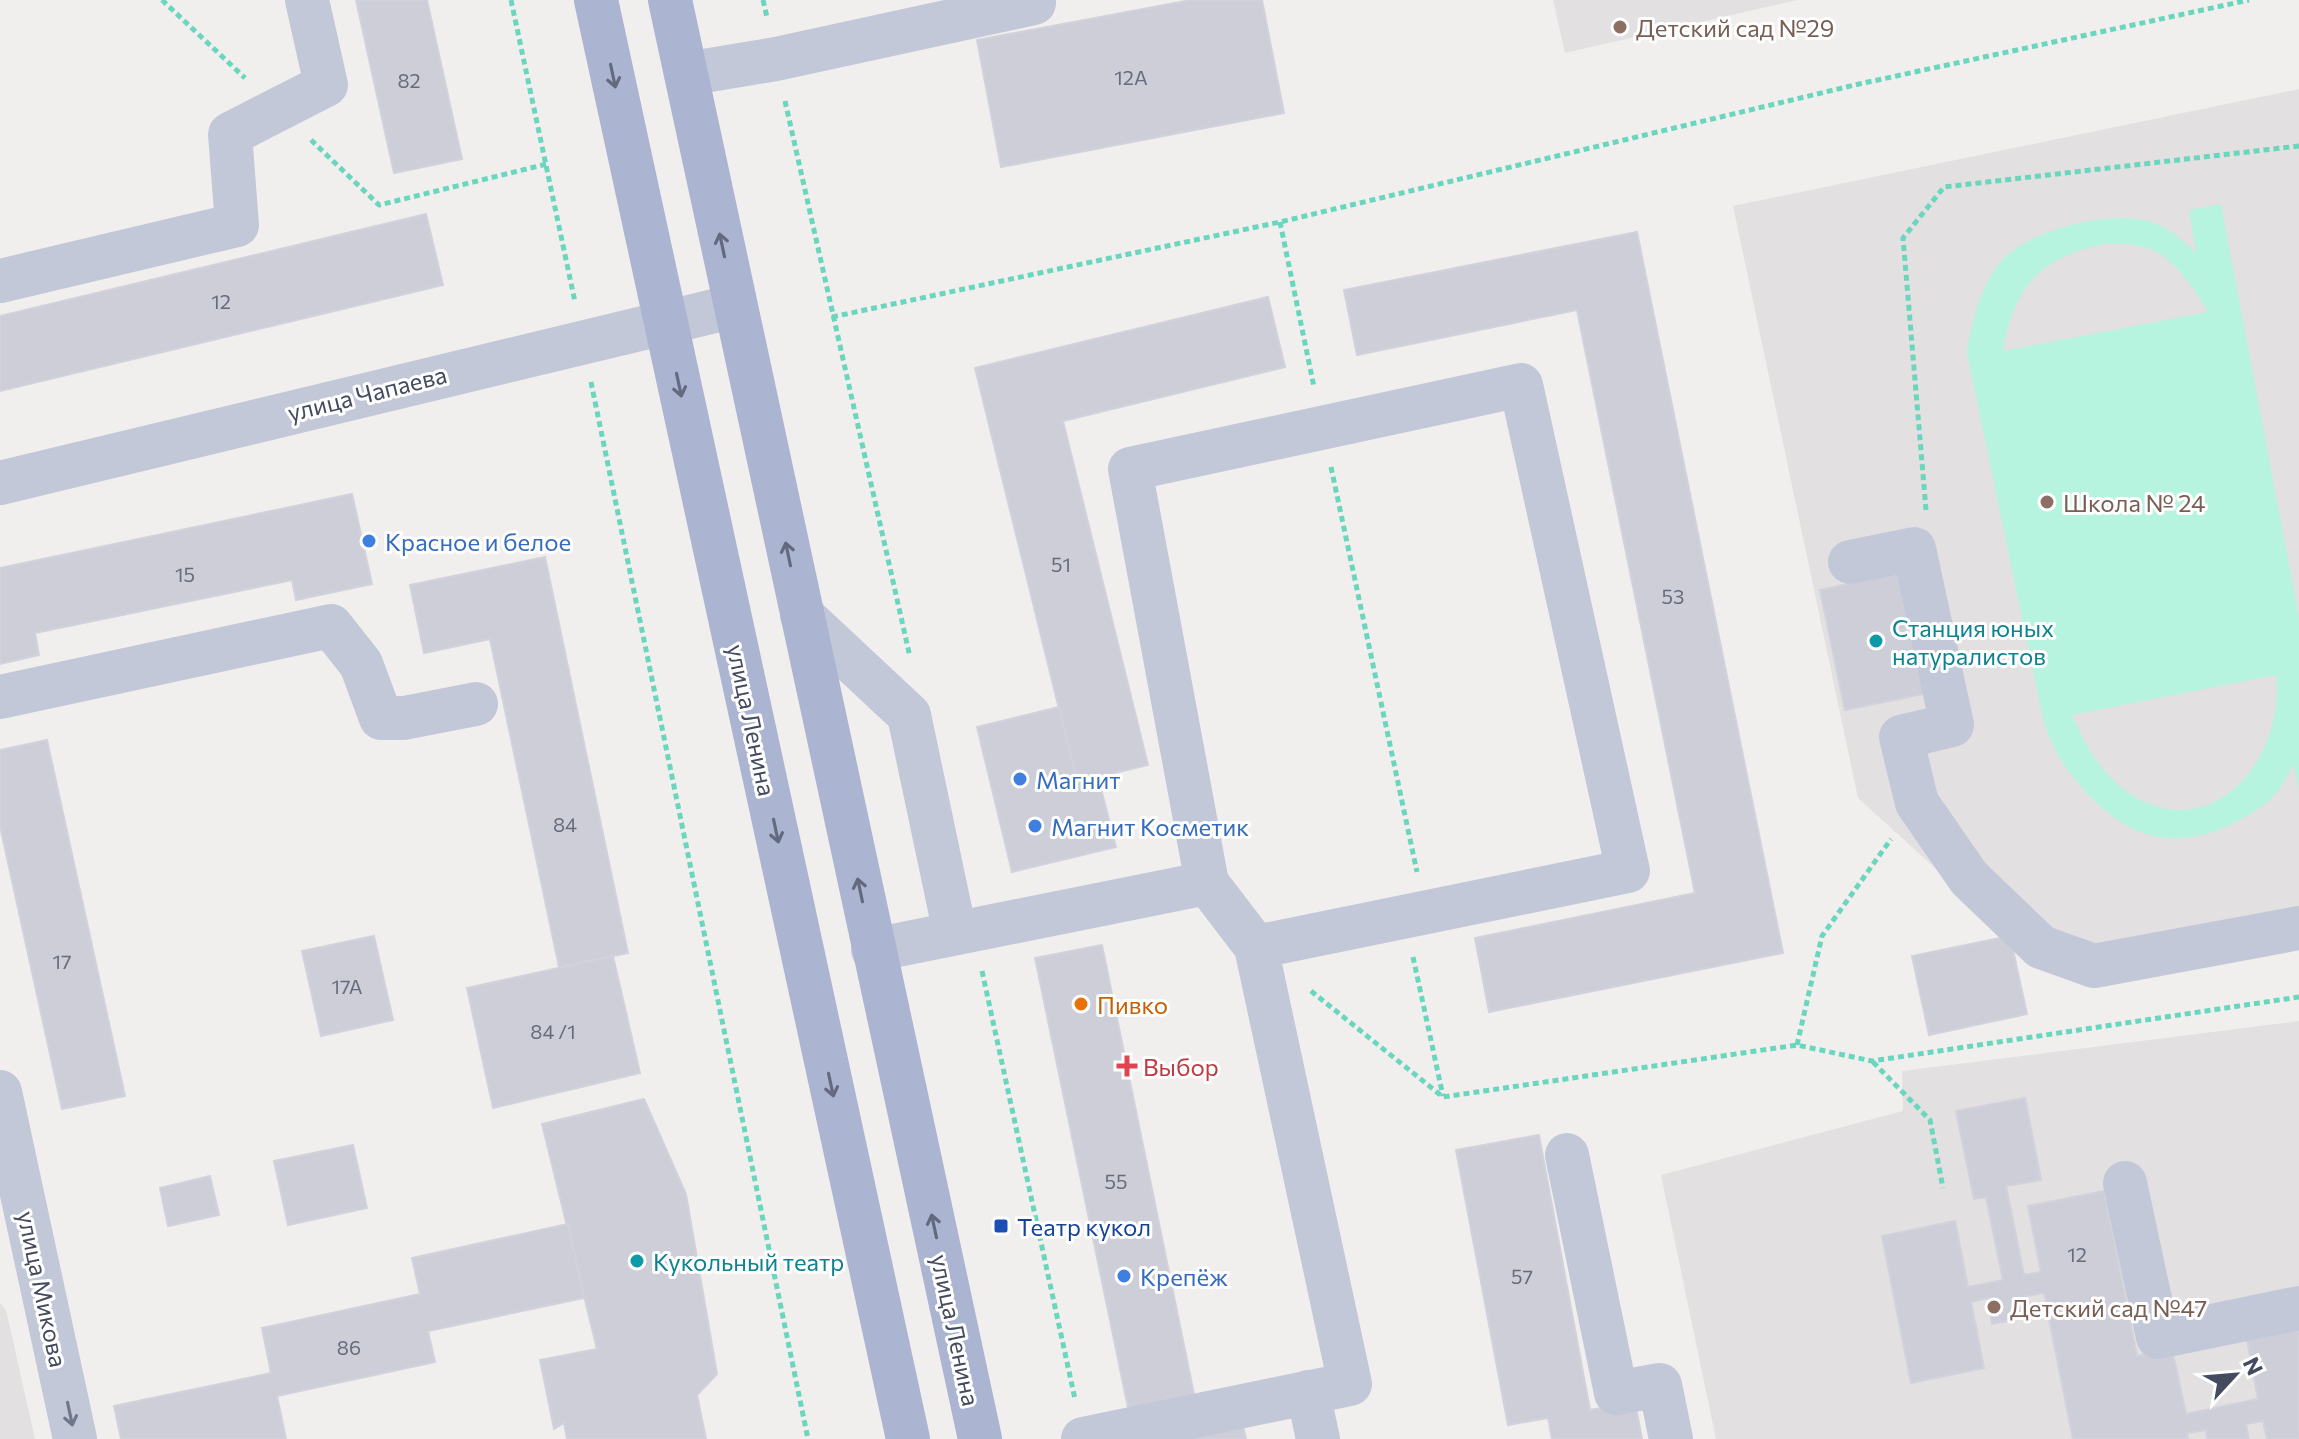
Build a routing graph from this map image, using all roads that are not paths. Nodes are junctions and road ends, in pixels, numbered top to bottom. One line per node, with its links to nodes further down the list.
1 (307, 0): 6 (street)
2 (596, 0): 8 (main road, улица Ленина, one-way to 8)
3 (670, 0): 5 (main road, улица Ленина)
4 (1034, 3): 5 (street)
5 (686, 74): 7 (main road, улица Ленина, one-way to 5)
6 (0, 281)
7 (735, 306): 8 (street, улица Чапаева); 11 (main road, улица Ленина, one-way to 7)
8 (665, 321): 9 (street, улица Чапаева); 25 (main road, улица Ленина, one-way to 25)
9 (0, 483)
10 (1850, 562): 15 (street)
11 (802, 615): 16 (street); 18 (main road, улица Ленина, one-way to 11)
12 (0, 697): 13 (street)
13 (476, 704)
14 (1207, 883): 16 (street); 17 (street); 17 (street)
15 (2299, 928)
16 (955, 933): 18 (street)
17 (1256, 947): 23 (street)
18 (873, 950): 26 (main road, улица Ленина, one-way to 18)
19 (0, 1092): 24 (street, улица Микова, one-way to 24)
20 (1567, 1155): 29 (street)
21 (2125, 1183): 22 (street)
22 (2299, 1308)
23 (1308, 1392): 27 (street); 28 (street)
24 (75, 1439)
25 (908, 1439)
26 (980, 1439)
27 (1083, 1439)
28 (1318, 1439)
29 (1671, 1439)

